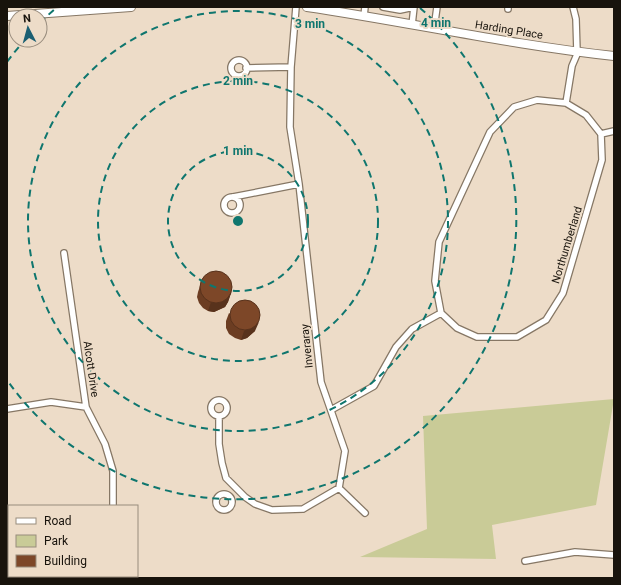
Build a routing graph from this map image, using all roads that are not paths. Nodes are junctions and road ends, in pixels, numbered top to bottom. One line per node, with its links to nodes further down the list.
1 (132, 7): 9 (main road)
2 (296, 7): 15 (street, Inveraray)
3 (307, 7): 10 (main road, Harding Place)
4 (365, 7): 10 (street)
5 (383, 7): 6 (street)
6 (414, 7): 11 (street)
7 (437, 7): 12 (street)
8 (573, 7): 13 (street)
9 (7, 16)
10 (364, 16): 11 (main road, Harding Place)
11 (412, 25): 12 (main road, Harding Place)
12 (434, 29): 13 (main road, Harding Place)
13 (577, 52): 14 (main road, Harding Place); 17 (street)
14 (614, 56)
15 (291, 67): 16 (street); 20 (street, Inveraray)
16 (246, 68)
17 (566, 103): 19 (street); 23 (street)
18 (614, 131): 19 (street)
19 (600, 134): 23 (street, Northumberland)
20 (299, 184): 21 (street); 26 (street, Inveraray)
21 (233, 198)
22 (64, 253): 24 (street, Alcott Drive)
23 (442, 313): 26 (street)
24 (86, 407): 25 (street); 31 (street, Alcott Drive)
25 (7, 410)
26 (331, 410): 28 (street, Inveraray)
27 (219, 416): 29 (street)
28 (339, 488): 29 (street); 32 (street)
29 (237, 489): 30 (street)
30 (230, 496)
31 (113, 505)
32 (364, 513)
33 (614, 555): 34 (street)
34 (525, 561)

